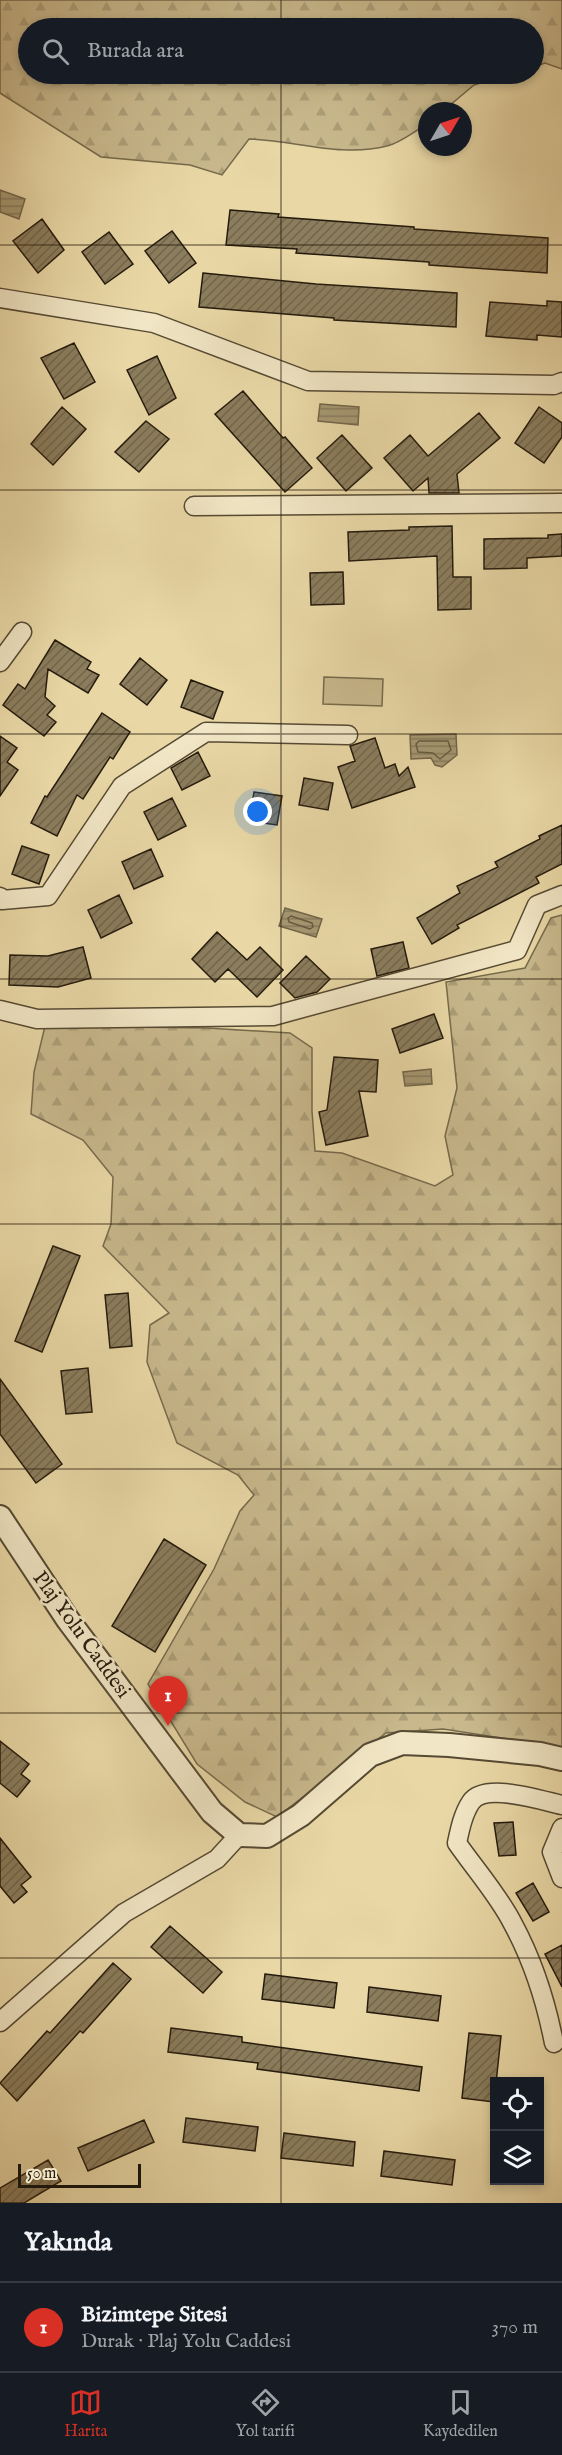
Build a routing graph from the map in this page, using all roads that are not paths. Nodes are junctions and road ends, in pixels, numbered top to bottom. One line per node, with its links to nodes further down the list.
1 (0, 298): 2 (street)
2 (562, 382)
3 (562, 503): 4 (street)
4 (194, 506)
5 (22, 632): 6 (street)
6 (0, 662)
7 (348, 735): 9 (street)
8 (562, 895): 10 (street)
9 (0, 897)
10 (0, 1011)
11 (0, 1517): 15 (street, Plaj Yolu Caddesi)
12 (562, 1759): 15 (street)
13 (562, 1804): 18 (street)
14 (562, 1828): 16 (street)
15 (239, 1835): 17 (street)
16 (562, 1878)
17 (0, 2022)
18 (554, 2043)

